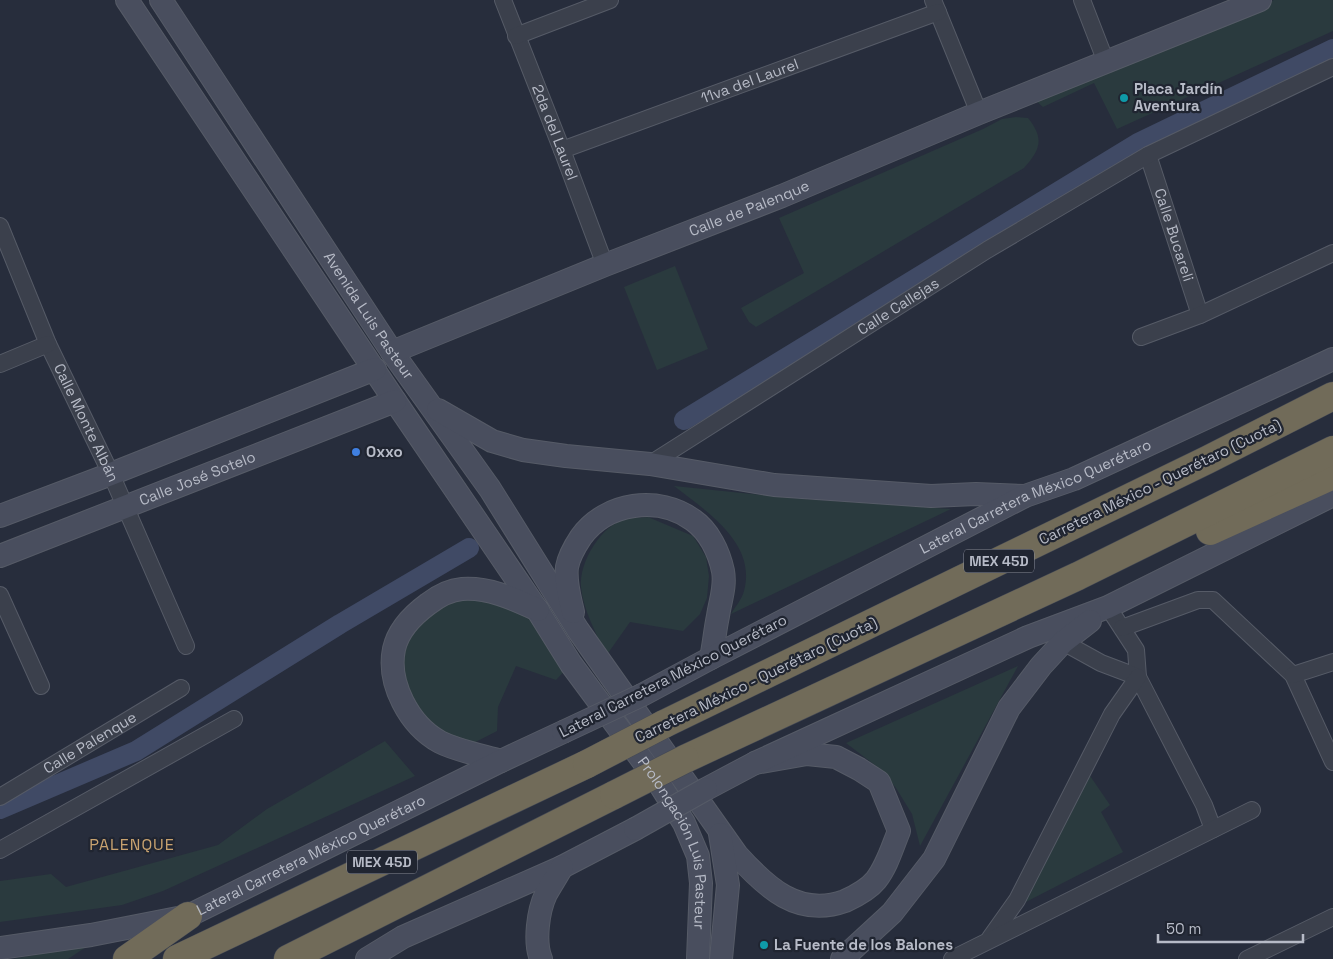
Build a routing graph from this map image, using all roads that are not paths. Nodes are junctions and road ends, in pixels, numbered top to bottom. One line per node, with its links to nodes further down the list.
1 (127, 0): 23 (main road, Avenida Luis Pasteur)
2 (161, 0): 20 (main road, Avenida Luis Pasteur)
3 (503, 0): 8 (street, 2da del Laurel)
4 (610, 0): 8 (street)
5 (1082, 0): 9 (street)
6 (1260, 0): 9 (main road, Calle de Palenque)
7 (935, 6): 11 (street); 12 (street, 11va del Laurel)
8 (516, 36): 12 (street, 2da del Laurel)
9 (1106, 62): 11 (main road, Calle de Palenque)
10 (1333, 67): 13 (street, Calle Callejas)
11 (978, 113): 16 (main road, Calle de Palenque)
12 (562, 150): 16 (street, 2da del Laurel)
13 (1148, 155): 17 (street, Calle Bucareli); 28 (street, Calle Callejas)
14 (1, 230): 19 (street, Calle Monte Albán)
15 (1333, 253): 17 (street)
16 (605, 265): 20 (main road, Calle de Palenque)
17 (1200, 315): 18 (street)
18 (1141, 337)
19 (48, 344): 22 (street); 29 (street, Calle Monte Albán)
20 (392, 352): 26 (main road, Avenida Luis Pasteur)
21 (1333, 359): 32 (main road, Lateral Carretera México Querétaro)
22 (0, 364)
23 (375, 369): 25 (main road, Avenida Luis Pasteur); 29 (main road)
24 (1333, 396): 66 (highway, Carretera México - Querétaro (Cuota) / MEX 45D, bridge)
25 (395, 401): 33 (main road, Calle José Sotelo); 39 (main road, Avenida Luis Pasteur)
26 (433, 408): 28 (main road); 41 (main road, Avenida Luis Pasteur)
27 (1333, 450): 36 (highway, MEX 45D)
28 (650, 464): 32 (main road)
29 (111, 474): 33 (street, Calle Monte Albán); 34 (main road)
30 (1333, 474): 36 (highway)
31 (1333, 495): 38 (main road)
32 (1025, 496): 44 (main road, Lateral Carretera México Querétaro)
33 (125, 507): 35 (main road, Calle José Sotelo); 43 (street, Calle Monte Albán)
34 (0, 516)
35 (0, 556)
36 (1078, 576): 67 (highway, MEX 45D, bridge)
37 (0, 595): 48 (street)
38 (1108, 607): 40 (street); 42 (main road); 53 (main road)
39 (538, 610): 51 (main road); 64 (main road, Prolongación Luis Pasteur)
40 (1122, 628): 46 (street); 47 (street)
41 (578, 630): 44 (main road); 57 (main road, Prolongación Luis Pasteur)
42 (1063, 642): 47 (street); 71 (main road)
43 (186, 646)
44 (711, 658): 51 (main road, Lateral Carretera México Querétaro, bridge)
45 (1333, 662): 46 (street)
46 (1293, 675): 52 (street)
47 (1138, 677): 56 (street); 62 (street)
48 (41, 686)
49 (181, 688): 54 (street, Calle Palenque)
50 (234, 718): 58 (street)
51 (501, 761): 60 (main road, Lateral Carretera México Querétaro)
52 (1333, 762)
53 (755, 763): 57 (main road); 59 (main road, bridge)
54 (0, 797)
55 (1252, 810): 56 (street)
56 (1213, 829): 62 (street)
57 (719, 831): 70 (main road, Prolongación Luis Pasteur)
58 (0, 850)
59 (562, 867): 68 (main road); 69 (main road)
60 (188, 916): 63 (main road, Lateral Carretera México Querétaro); 65 (highway)
61 (1333, 917): 73 (street)
62 (989, 940): 72 (street)
63 (0, 948)
64 (695, 953)
65 (126, 959)
66 (176, 959)
67 (288, 959)
68 (366, 959)
69 (541, 959)
70 (721, 959)
71 (842, 959)
72 (952, 959)
73 (1247, 959)

